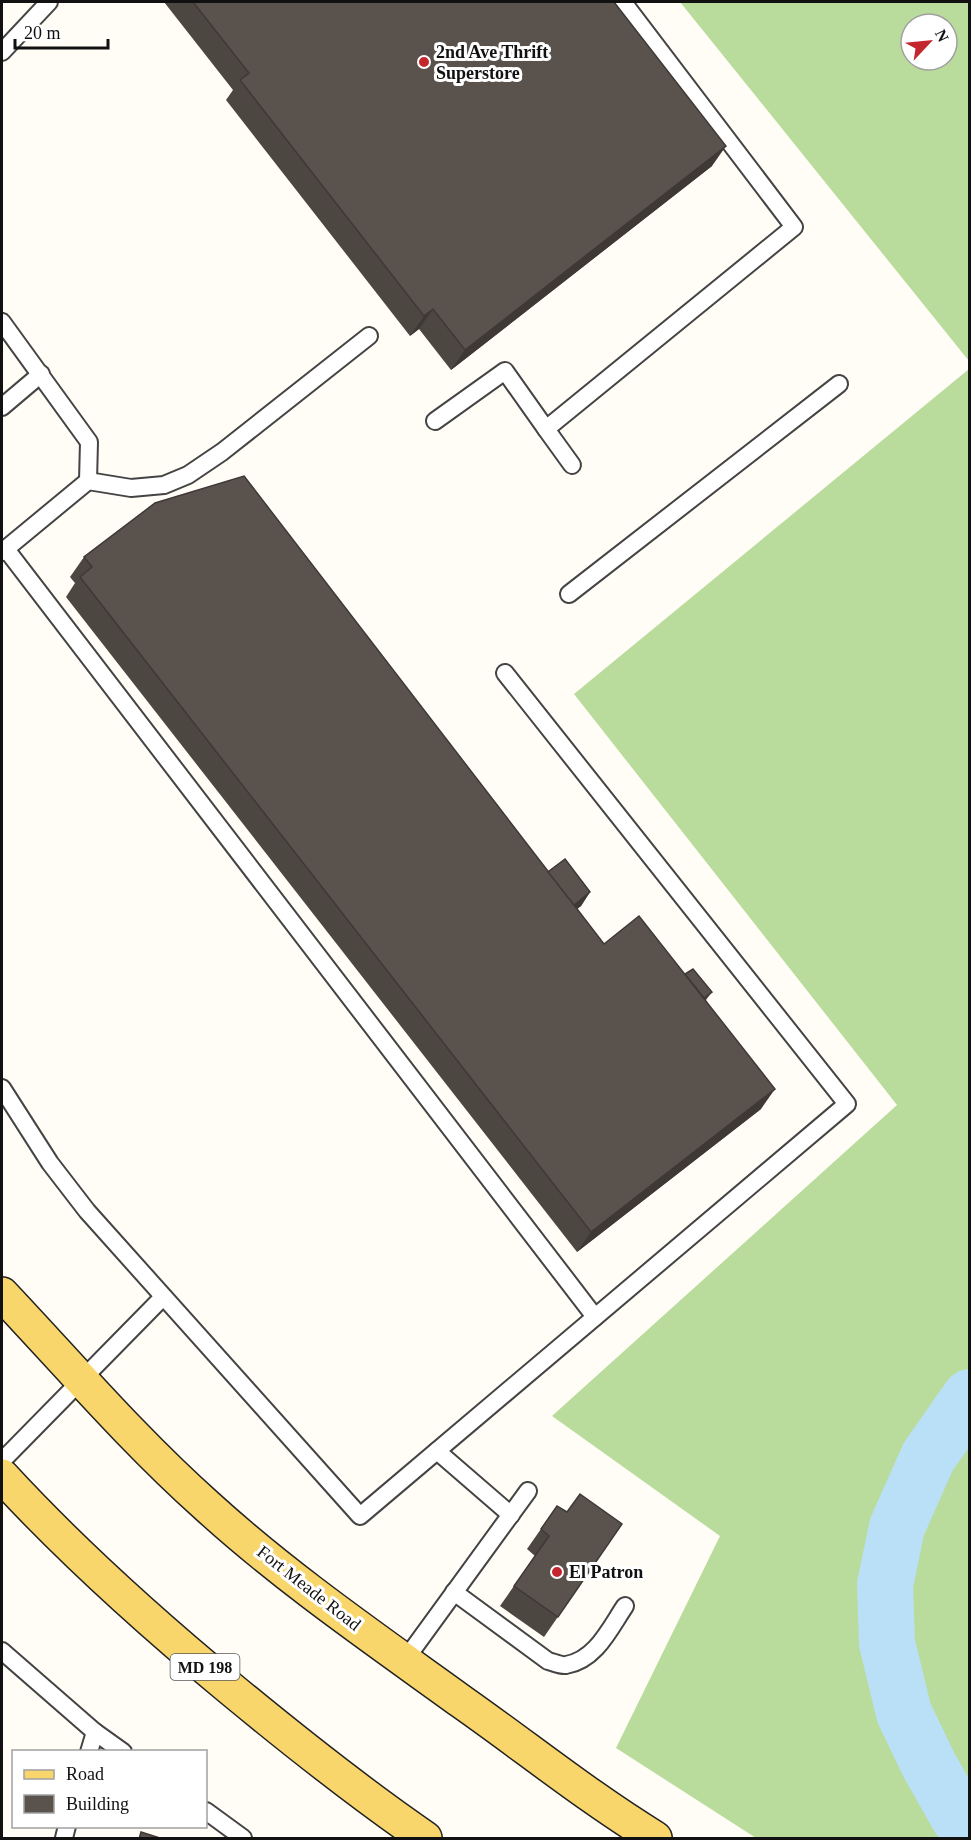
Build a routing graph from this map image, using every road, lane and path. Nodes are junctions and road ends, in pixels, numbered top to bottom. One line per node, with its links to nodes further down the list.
1 (49, 2): 3 (lane)
2 (623, 2): 10 (lane)
3 (2, 52)
4 (2, 322): 6 (lane)
5 (369, 336): 12 (lane)
6 (41, 374): 8 (lane); 12 (lane)
7 (839, 384): 14 (lane)
8 (2, 407)
9 (435, 421): 10 (lane)
10 (546, 429): 11 (lane)
11 (572, 465)
12 (88, 481): 13 (lane)
13 (4, 551): 19 (lane)
14 (569, 594)
15 (505, 673): 19 (lane)
16 (2, 1091): 18 (lane)
17 (2, 1294): 20 (main road, Fort Meade Road)
18 (163, 1297): 20 (lane); 21 (lane)
19 (595, 1317): 21 (lane)
20 (82, 1379): 22 (lane); 29 (main road, Fort Meade Road)
21 (437, 1451): 25 (lane)
22 (2, 1461)
23 (2, 1476): 36 (main road, MD 198)
24 (528, 1491): 25 (lane)
25 (511, 1515): 26 (lane)
26 (454, 1592): 27 (lane); 29 (lane)
27 (626, 1606)
28 (2, 1651): 30 (lane)
29 (405, 1660): 34 (main road, Fort Meade Road)
30 (95, 1731): 31 (lane); 32 (lane)
31 (90, 1750)
32 (120, 1750)
33 (207, 1812): 35 (lane)
34 (651, 1837)
35 (243, 1839)
36 (425, 1839)

